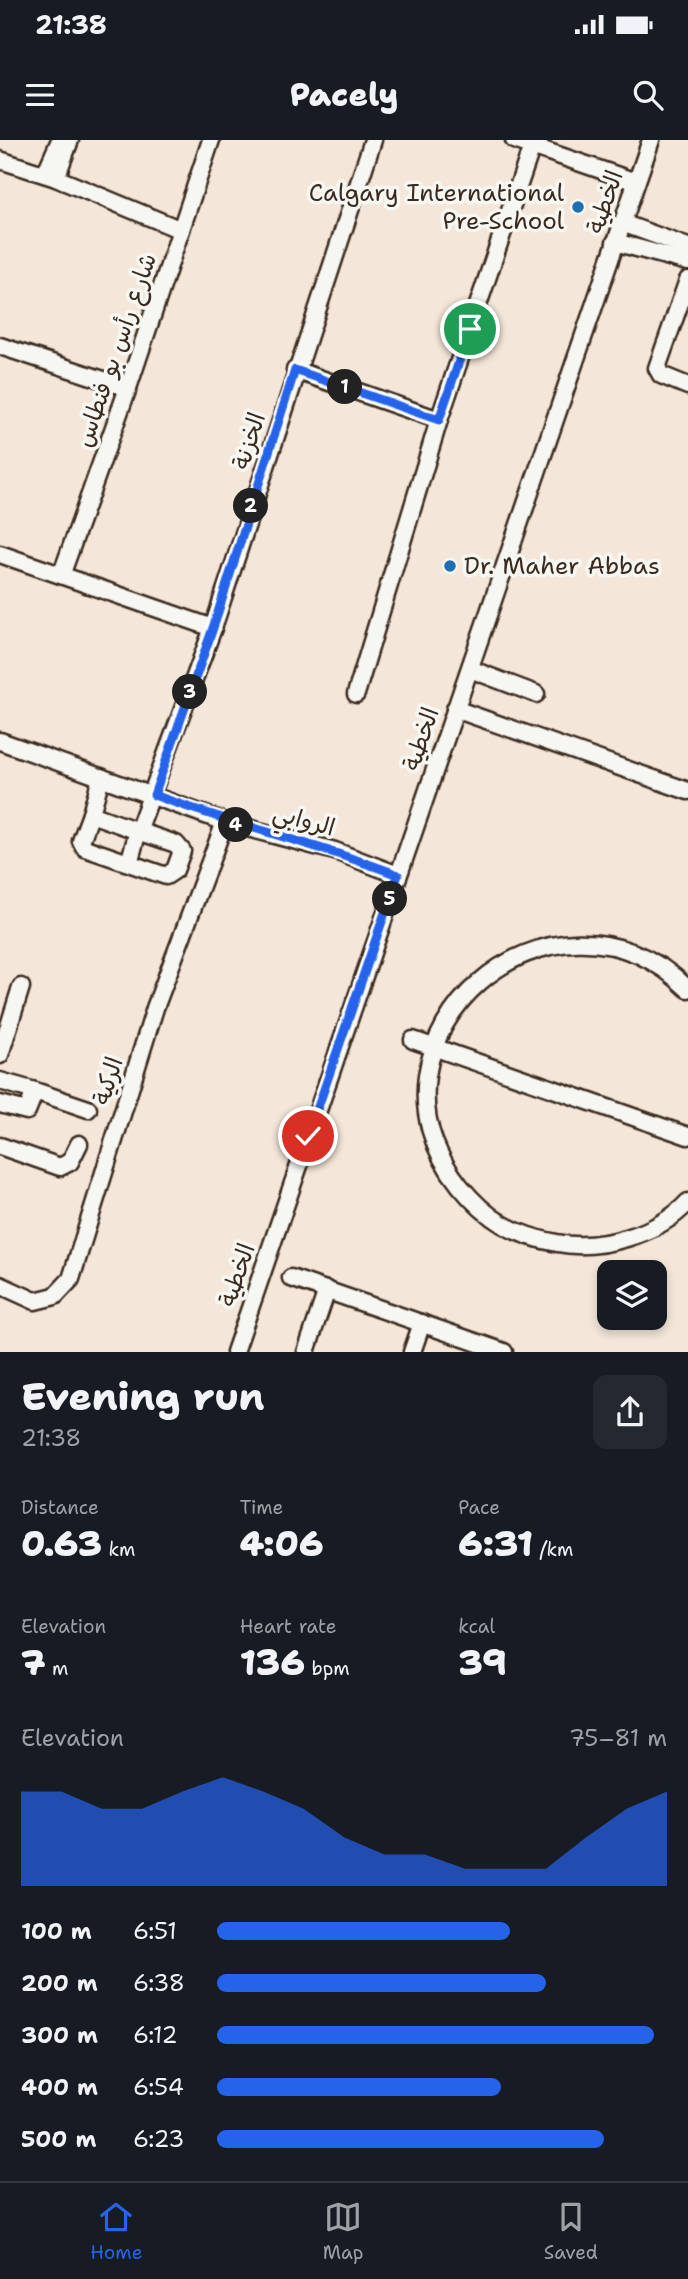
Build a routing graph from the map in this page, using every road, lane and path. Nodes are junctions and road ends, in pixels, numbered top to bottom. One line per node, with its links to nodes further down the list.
1 (60, 140): 9 (street)
2 (70, 140): 9 (street)
3 (211, 140): 12 (street, شارع رأس بو فنطاس)
4 (373, 140): 18 (street, الخزنة)
5 (514, 140): 7 (street)
6 (651, 140): 10 (street, الخطية)
7 (532, 146): 10 (street); 21 (street)
8 (0, 160): 9 (street)
9 (51, 176): 12 (street)
10 (636, 181): 11 (street, الخطية)
11 (622, 223): 13 (street, الخطية); 14 (street)
12 (181, 230): 20 (street, شارع رأس بو فنطاس)
13 (615, 242): 15 (street); 25 (street, الخطية)
14 (688, 247)
15 (688, 262)
16 (688, 280): 19 (street)
17 (0, 346): 20 (street)
18 (295, 370): 21 (street); 24 (street, الخزنة)
19 (688, 386)
20 (128, 388): 23 (street, شارع رأس بو فنطاس)
21 (439, 420): 26 (street)
22 (0, 554): 23 (street)
23 (62, 573): 24 (street)
24 (213, 628): 32 (street, الخزنة)
25 (470, 669): 27 (street); 28 (street, الخطية)
26 (356, 694)
27 (536, 694)
28 (455, 709): 31 (street); 37 (street, الخطية)
29 (0, 741): 30 (street, الروابي)
30 (101, 777): 32 (street, الروابي); 33 (street)
31 (688, 790)
32 (154, 795): 34 (street, الروابي); 35 (street, الخزنة)
33 (91, 814): 35 (street); 36 (street)
34 (225, 822): 37 (street, الروابي); 54 (street, الركية)
35 (138, 831): 36 (street, الخزنة); 36 (street)
36 (128, 863)
37 (398, 875): 57 (street, الخطية)
38 (22, 987): 42 (street)
39 (688, 989): 41 (street)
40 (413, 1040): 41 (street)
41 (436, 1047): 47 (street); 51 (street)
42 (0, 1055)
43 (0, 1081): 44 (street)
44 (35, 1091): 45 (street); 46 (street)
45 (0, 1104)
46 (88, 1109)
47 (688, 1136)
48 (79, 1144): 49 (street)
49 (0, 1146)
50 (688, 1202): 51 (street)
51 (665, 1221): 52 (street)
52 (688, 1224)
53 (291, 1278): 55 (street)
54 (0, 1285)
55 (327, 1290): 56 (street); 58 (street)
56 (422, 1323): 59 (street); 60 (street)
57 (235, 1352)
58 (306, 1352)
59 (412, 1352)
60 (504, 1352)

